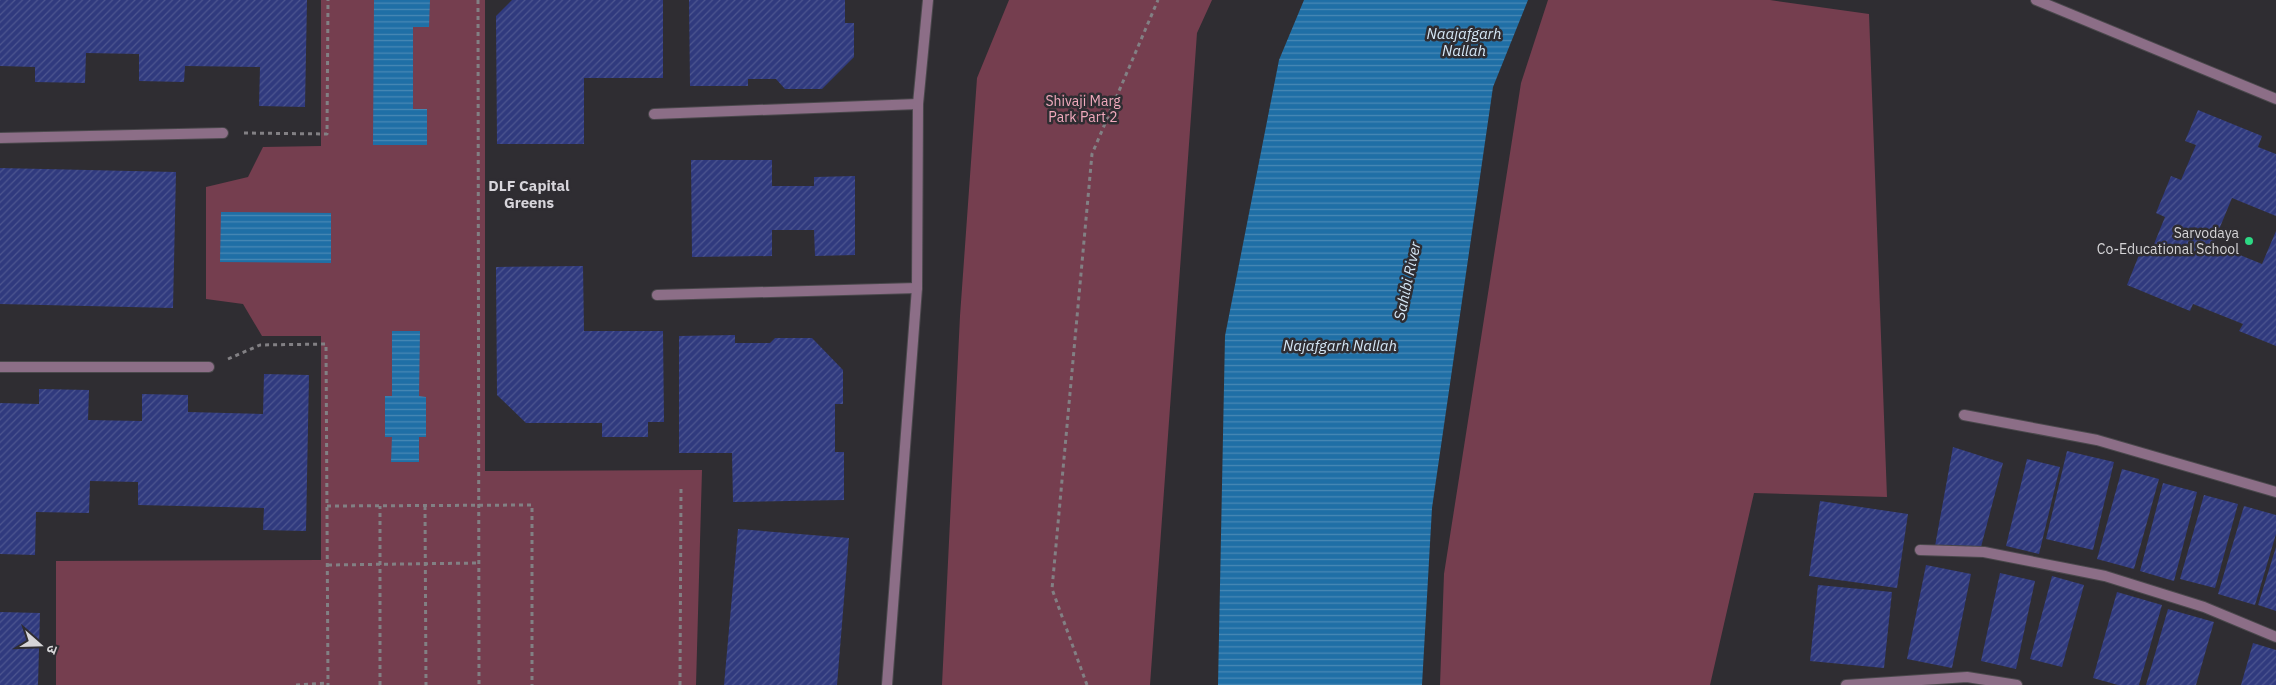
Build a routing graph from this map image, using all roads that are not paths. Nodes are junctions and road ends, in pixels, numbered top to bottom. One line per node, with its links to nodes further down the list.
1 (928, 0): 4 (street)
2 (2036, 0): 3 (street)
3 (2276, 99)
4 (918, 104): 5 (street); 8 (street)
5 (654, 114)
6 (223, 133): 7 (street)
7 (0, 138)
8 (917, 288): 9 (street); 17 (street)
9 (657, 295)
10 (0, 367): 11 (street)
11 (209, 367)
12 (1964, 415): 13 (street)
13 (2276, 492)
14 (1920, 550): 15 (street)
15 (2276, 637)
16 (1891, 684): 18 (street); 19 (street)
17 (887, 685)
18 (1846, 685)
19 (2017, 685)

